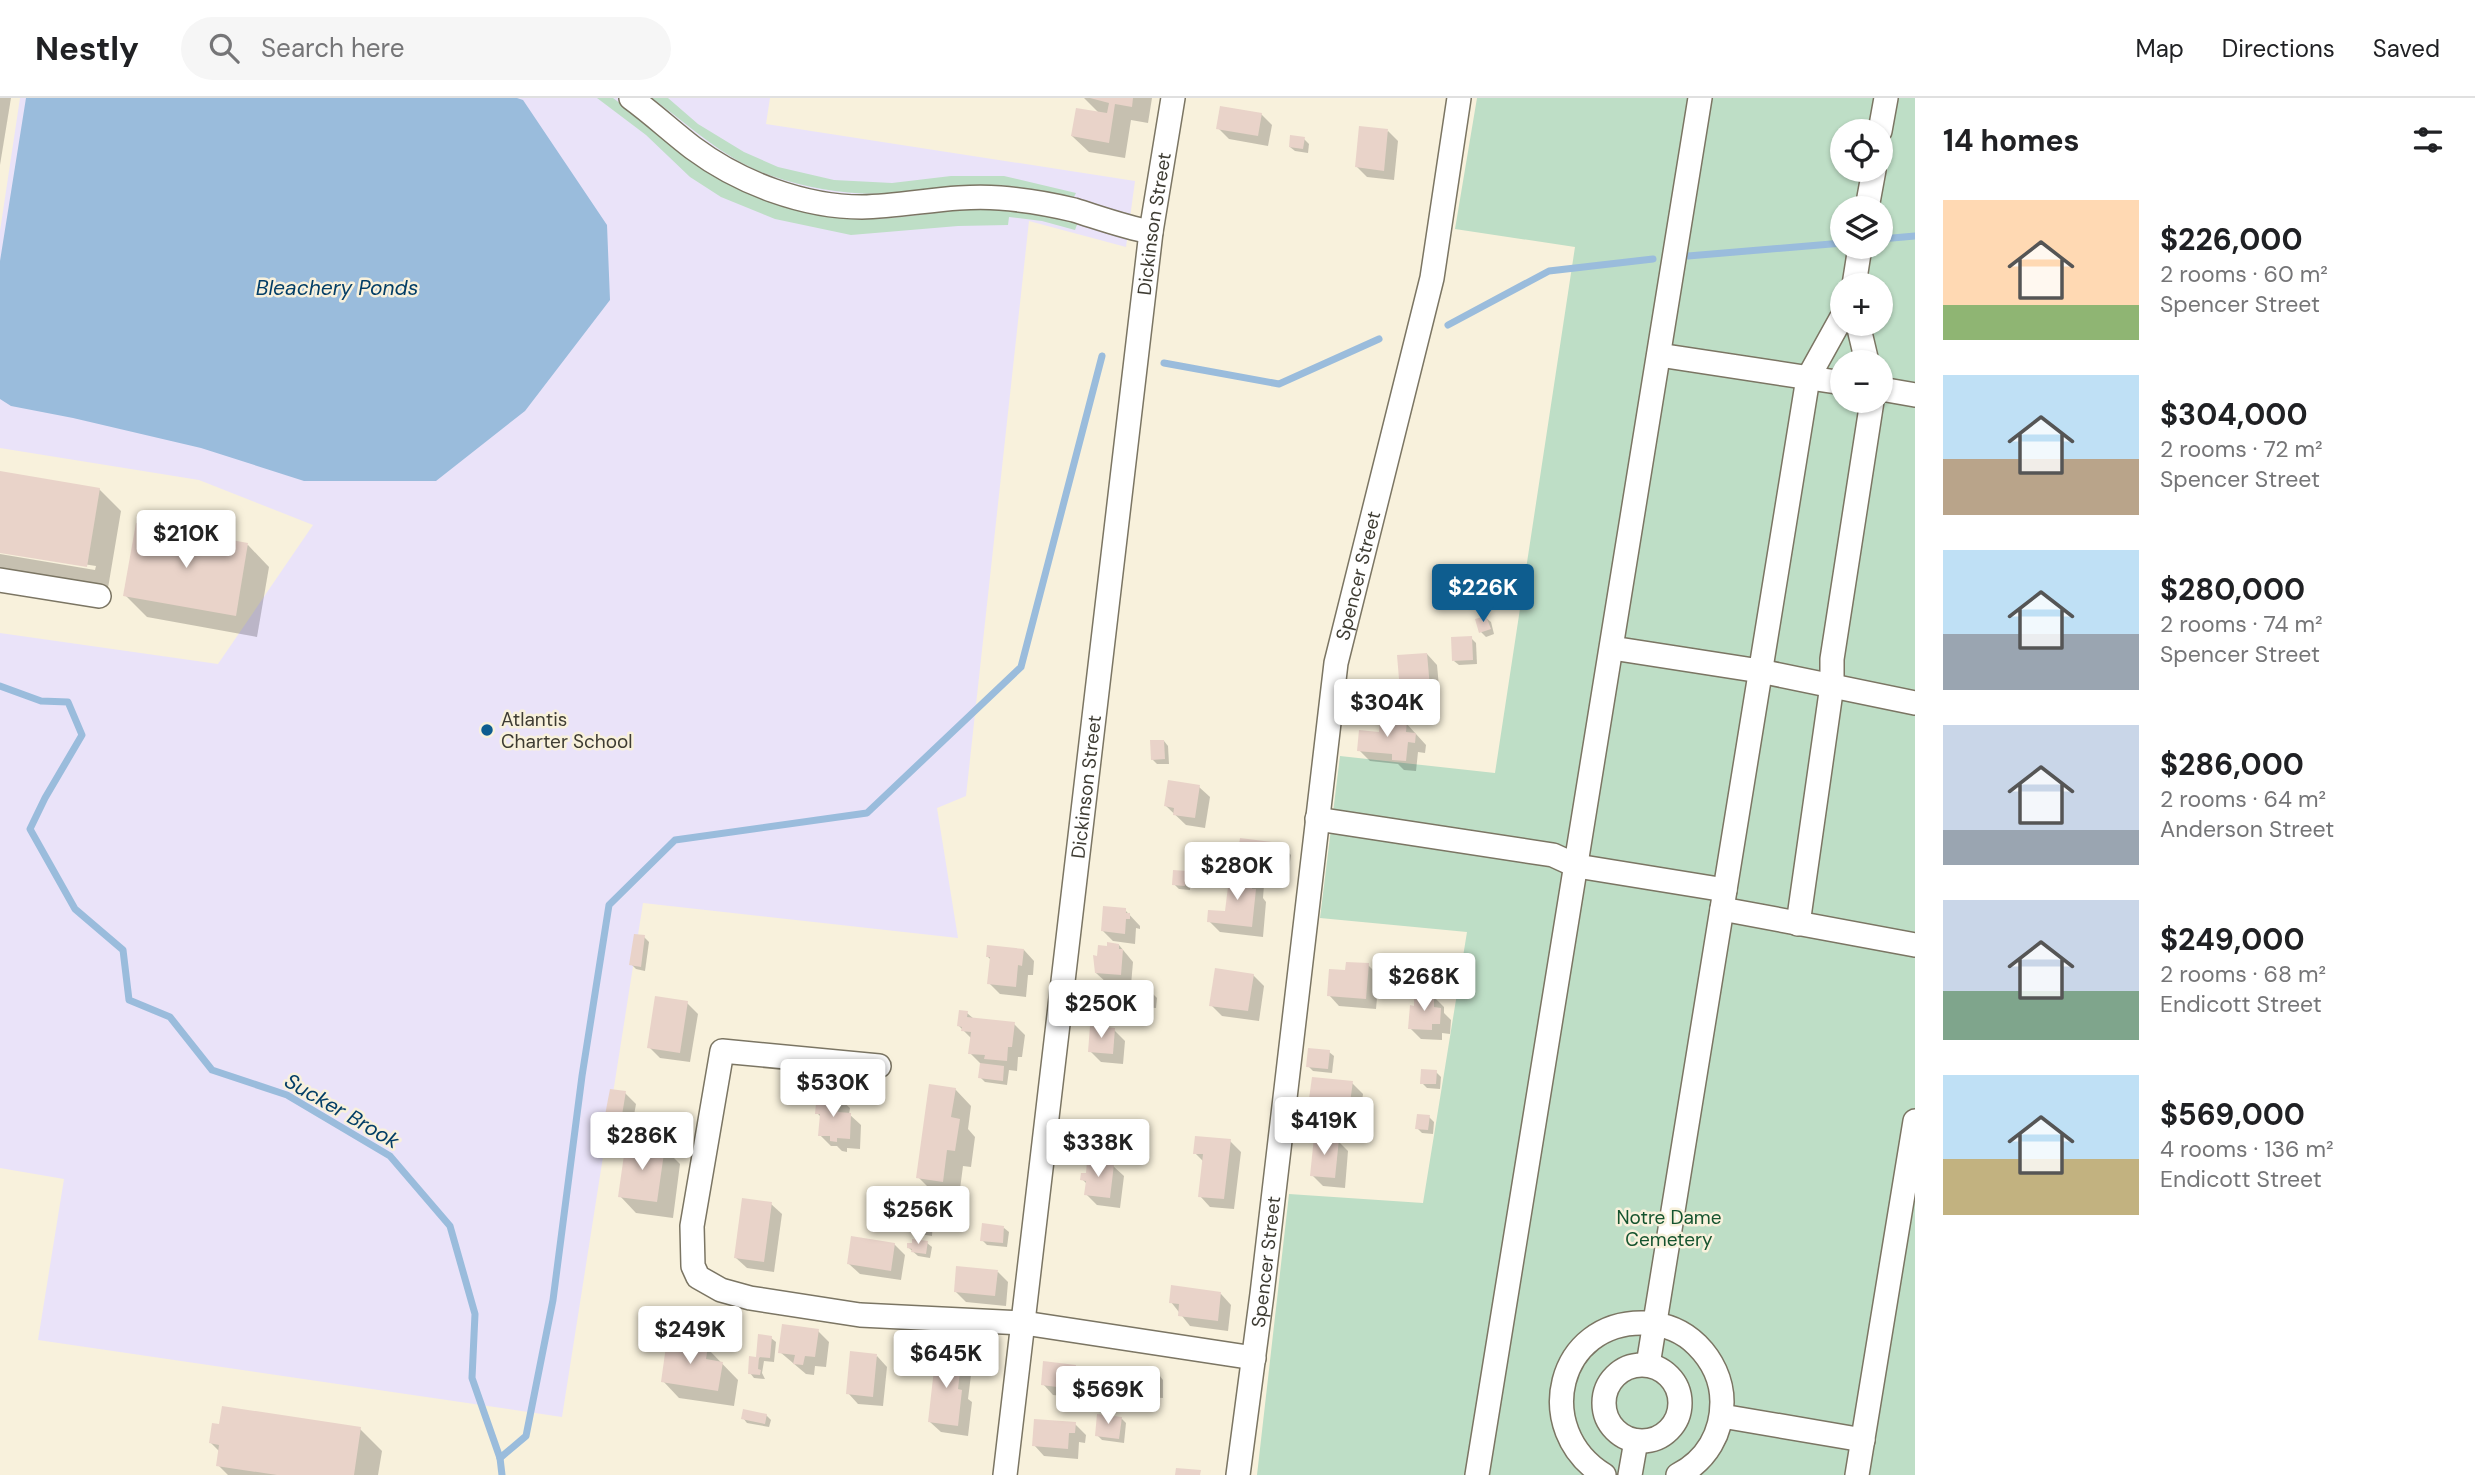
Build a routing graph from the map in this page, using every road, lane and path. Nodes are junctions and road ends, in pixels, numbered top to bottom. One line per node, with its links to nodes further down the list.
1 (631, 98): 7 (street)
2 (1173, 98): 7 (street, Dickinson Street)
3 (1459, 98): 21 (street, Spencer Street)
4 (1700, 98): 9 (street)
5 (1886, 98): 6 (street)
6 (1882, 119)
7 (1151, 232): 28 (street, Dickinson Street)
8 (1831, 336): 10 (street)
9 (1659, 355): 10 (street); 17 (street)
10 (1808, 378): 11 (street); 18 (street)
11 (1830, 381)
12 (1893, 391): 13 (street)
13 (1915, 395)
14 (1870, 413): 19 (street)
15 (0, 580): 16 (street)
16 (99, 596)
17 (1612, 648): 18 (street); 22 (street)
18 (1760, 671): 19 (street); 23 (street)
19 (1832, 685): 20 (street); 24 (street)
20 (1915, 703)
21 (1317, 819): 22 (street); 30 (street, Spencer Street)
22 (1577, 866): 23 (street); 37 (street)
23 (1723, 899): 24 (street); 29 (street)
24 (1798, 924): 25 (street)
25 (1915, 945)
26 (879, 1066): 28 (street)
27 (1915, 1121): 33 (street)
28 (1024, 1323): 30 (street); 35 (street, Dickinson Street)
29 (1655, 1323): 31 (street); 32 (street); 38 (street)
30 (1254, 1358): 36 (street, Spencer Street)
31 (1648, 1365): 34 (street); 34 (street)
32 (1722, 1416): 33 (street); 40 (street)
33 (1863, 1440): 41 (street)
34 (1636, 1441): 39 (street)
35 (1005, 1475)
36 (1238, 1475)
37 (1477, 1475)
38 (1604, 1475)
39 (1630, 1475)
40 (1678, 1475)
41 (1857, 1475)

